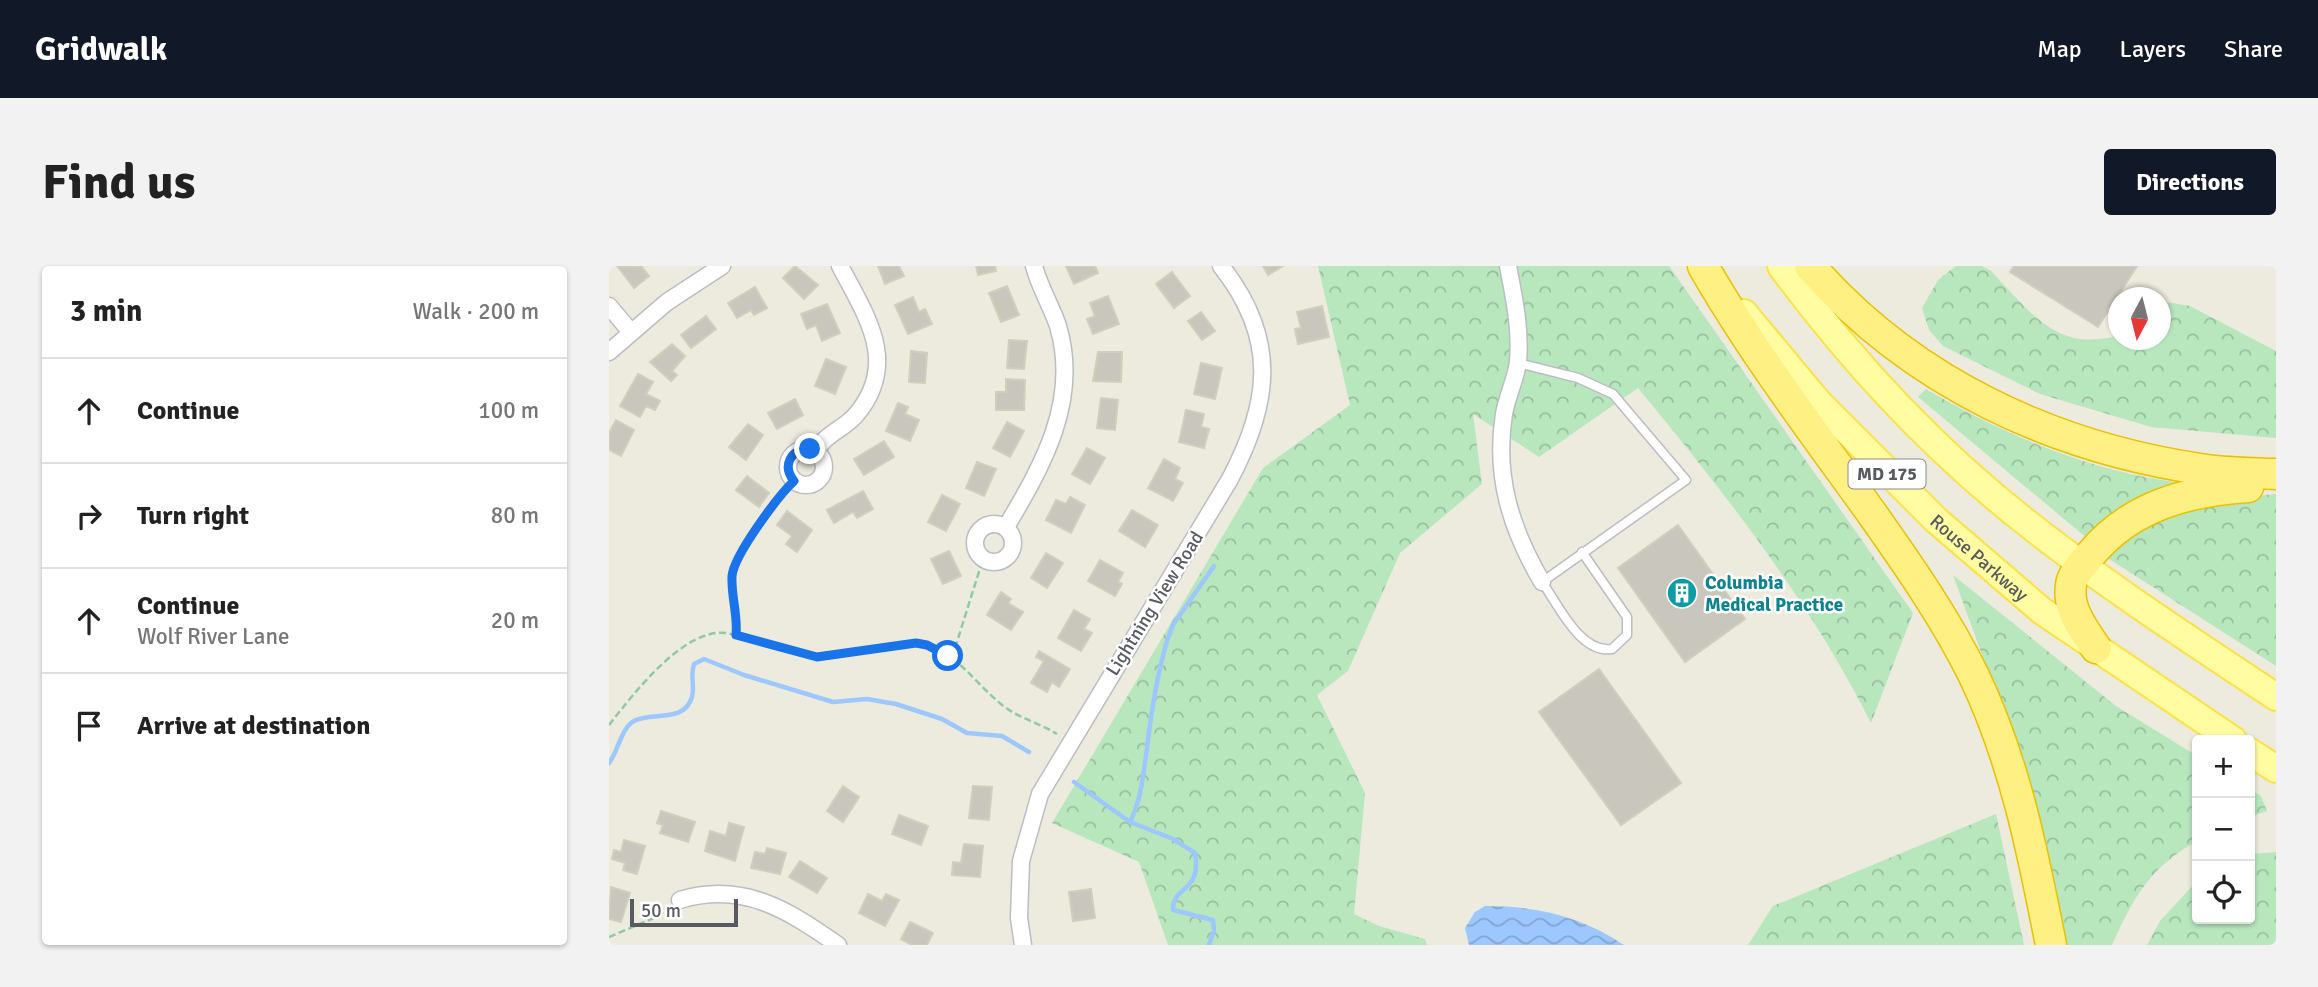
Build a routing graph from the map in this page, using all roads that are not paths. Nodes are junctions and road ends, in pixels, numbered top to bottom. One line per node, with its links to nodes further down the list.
1 (722, 266): 11 (street)
2 (840, 266): 14 (street)
3 (1034, 266): 17 (street)
4 (1221, 266): 28 (street, Lightning View Road)
5 (1508, 266): 13 (street)
6 (1703, 266): 29 (highway)
7 (1711, 266): 21 (main road, Rouse Parkway / MD 175)
8 (1781, 266): 19 (main road, MD 175)
9 (1810, 266): 15 (highway)
10 (609, 306): 11 (street)
11 (630, 331): 12 (street)
12 (609, 352)
13 (1518, 363): 18 (lane); 20 (street)
14 (815, 452): 14 (street)
15 (2276, 474)
16 (2276, 485): 19 (highway)
17 (1006, 527): 17 (street)
18 (1582, 552): 20 (lane); 20 (lane)
19 (2082, 565): 21 (highway); 22 (main road, MD 175)
20 (1542, 582)
21 (2096, 648): 23 (main road, Rouse Parkway / MD 175)
22 (2276, 698)
23 (2226, 735)
24 (2255, 754): 25 (main road)
25 (2276, 769)
26 (680, 900): 27 (street)
27 (838, 945)
28 (1023, 945)
29 (2051, 945)

